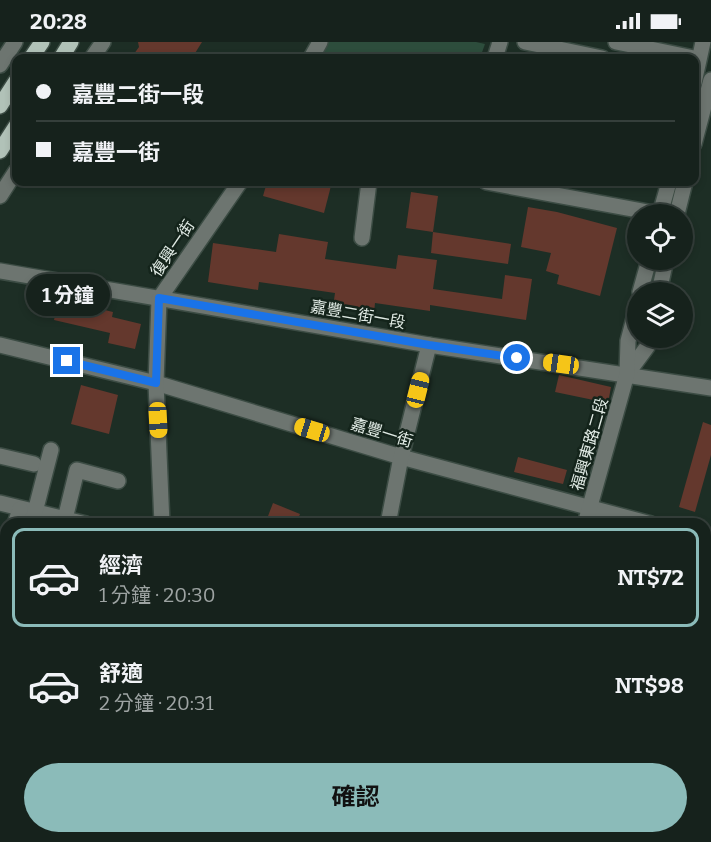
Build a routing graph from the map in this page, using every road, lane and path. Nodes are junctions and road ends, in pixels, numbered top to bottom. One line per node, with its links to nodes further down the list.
1 (15, 42): 8 (street)
2 (525, 42): 5 (street)
3 (616, 42): 6 (street)
4 (703, 42): 7 (street)
5 (583, 54)
6 (672, 54)
7 (700, 60): 9 (street)
8 (0, 65)
9 (703, 80): 12 (street)
10 (12, 87): 11 (main road)
11 (0, 106)
12 (699, 108)
13 (12, 132): 14 (main road)
14 (0, 151)
15 (12, 177): 21 (street)
16 (237, 186): 27 (street, 復興一街)
17 (368, 186): 25 (street)
18 (508, 186): 24 (street)
19 (668, 186): 22 (street)
20 (684, 186): 23 (street)
21 (0, 196)
22 (662, 204)
23 (679, 204)
24 (627, 208)
25 (362, 238)
26 (0, 270): 27 (street, 嘉豐二街一段)
27 (159, 298): 29 (street, 嘉豐二街一段); 33 (street, 復興一街)
28 (0, 345): 33 (street, 嘉豐一街)
29 (429, 345): 32 (street, 嘉豐二街一段); 37 (street)
30 (628, 348): 32 (street, 福興東路二段)
31 (646, 348): 32 (street, 福興東路二段)
32 (627, 374): 34 (street, 嘉豐二街一段); 42 (street, 福興東路二段)
33 (156, 383): 37 (street, 嘉豐一街); 45 (street, 復興一街)
34 (711, 388)
35 (51, 450): 41 (street)
36 (0, 456): 38 (street)
37 (401, 457): 42 (street, 嘉豐一街); 46 (street)
38 (34, 464)
39 (118, 481): 44 (street)
40 (0, 503): 41 (street)
41 (23, 515): 43 (street)
42 (587, 516): 47 (street, 嘉豐一街)
43 (46, 518)
44 (77, 518)
45 (162, 518)
46 (389, 518)
47 (603, 518)

